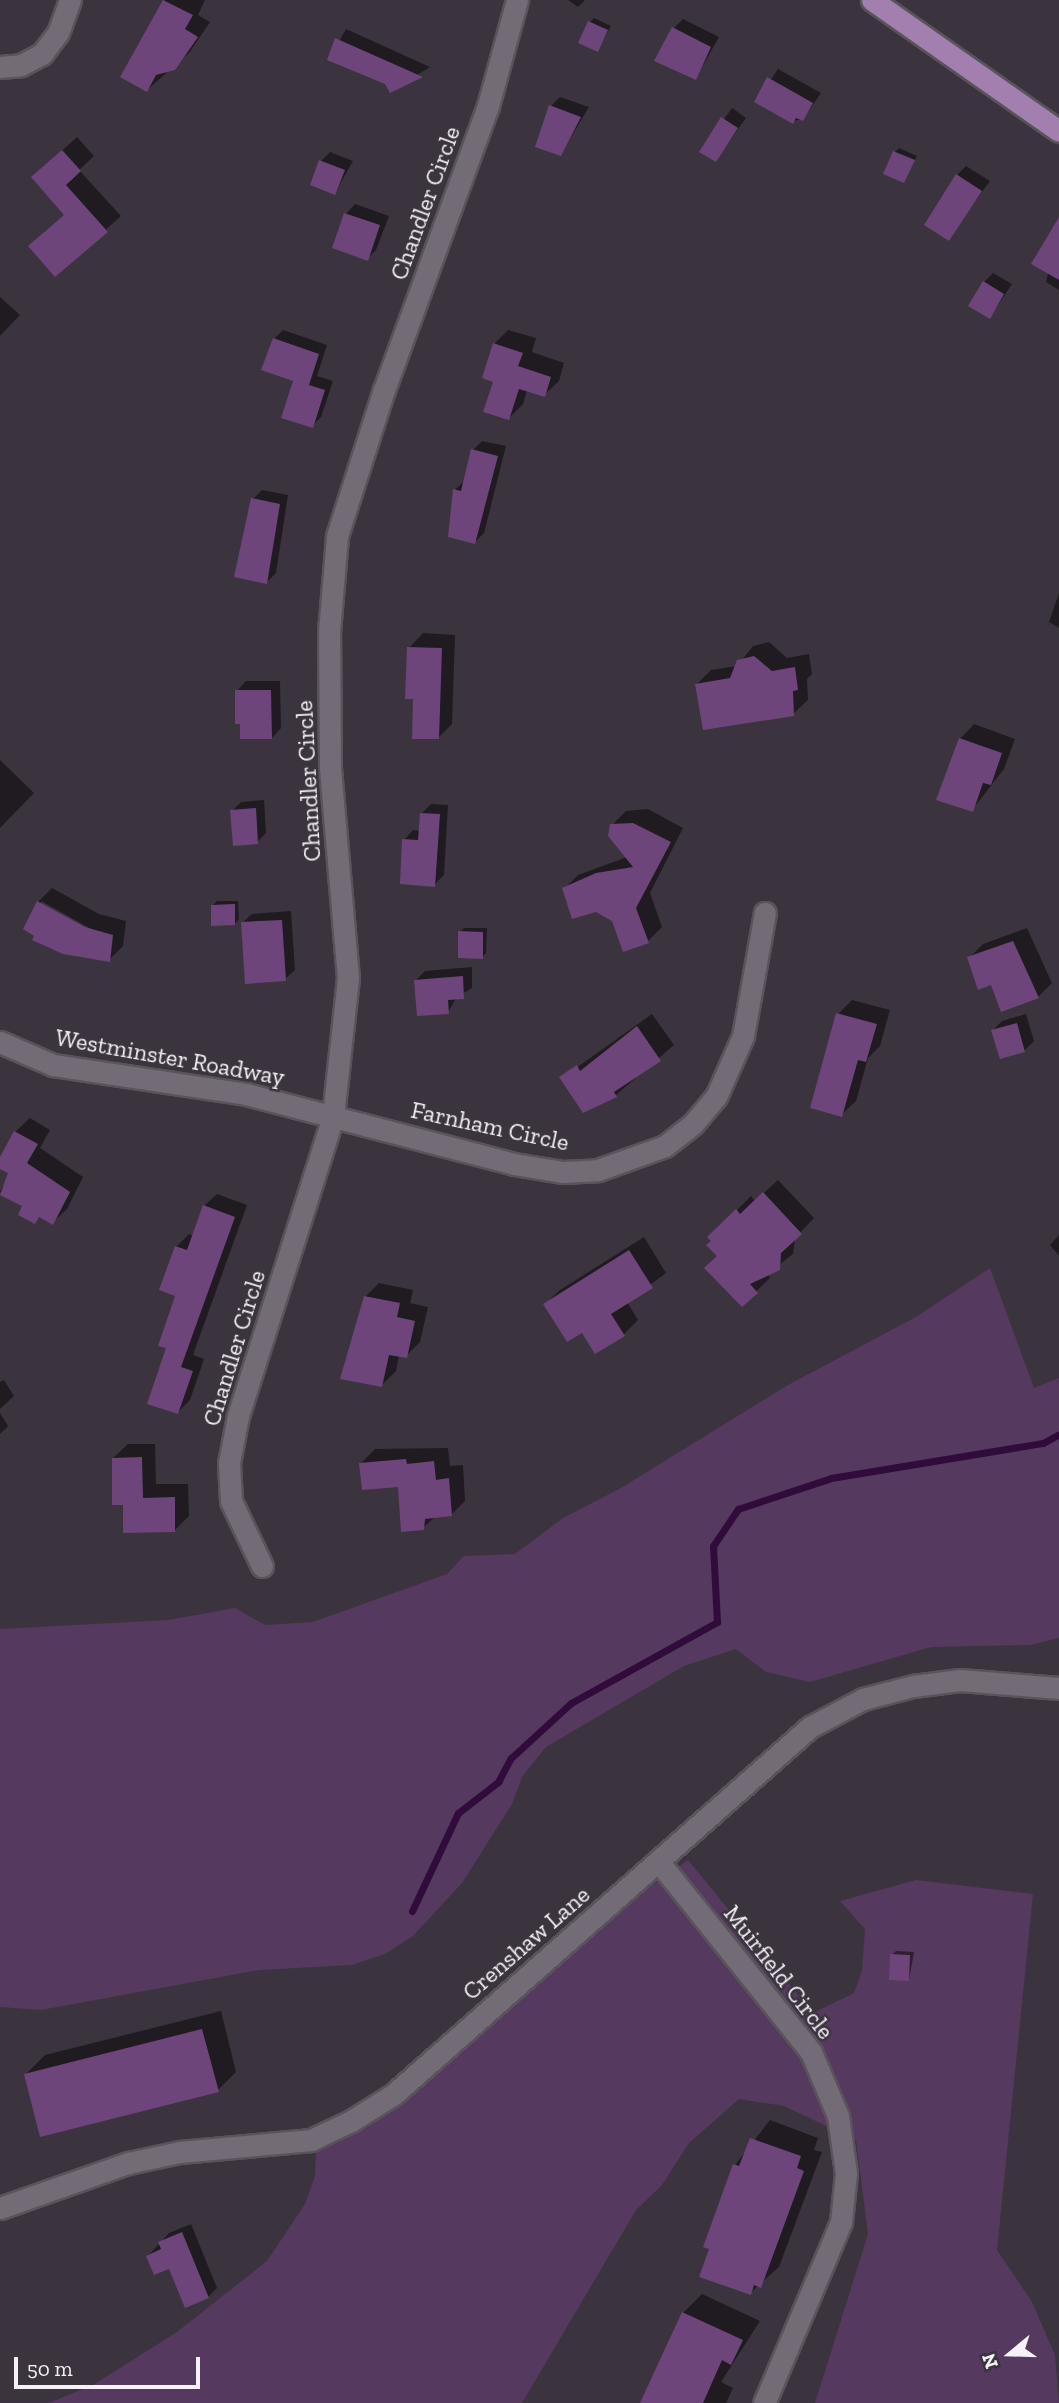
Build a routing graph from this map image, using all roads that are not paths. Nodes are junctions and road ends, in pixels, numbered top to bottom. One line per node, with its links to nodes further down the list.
1 (70, 0): 4 (street)
2 (517, 0): 8 (street, Chandler Circle)
3 (873, 0): 5 (main road)
4 (0, 67)
5 (1059, 131)
6 (765, 914): 8 (street, Farnham Circle)
7 (0, 1042): 8 (street, Westminster Roadway)
8 (333, 1116): 9 (street, Chandler Circle)
9 (262, 1566)
10 (1059, 1688): 11 (street, Crenshaw Lane)
11 (659, 1861): 12 (street, Crenshaw Lane); 13 (street, Muirfield Circle)
12 (0, 2208)
13 (764, 2403)

